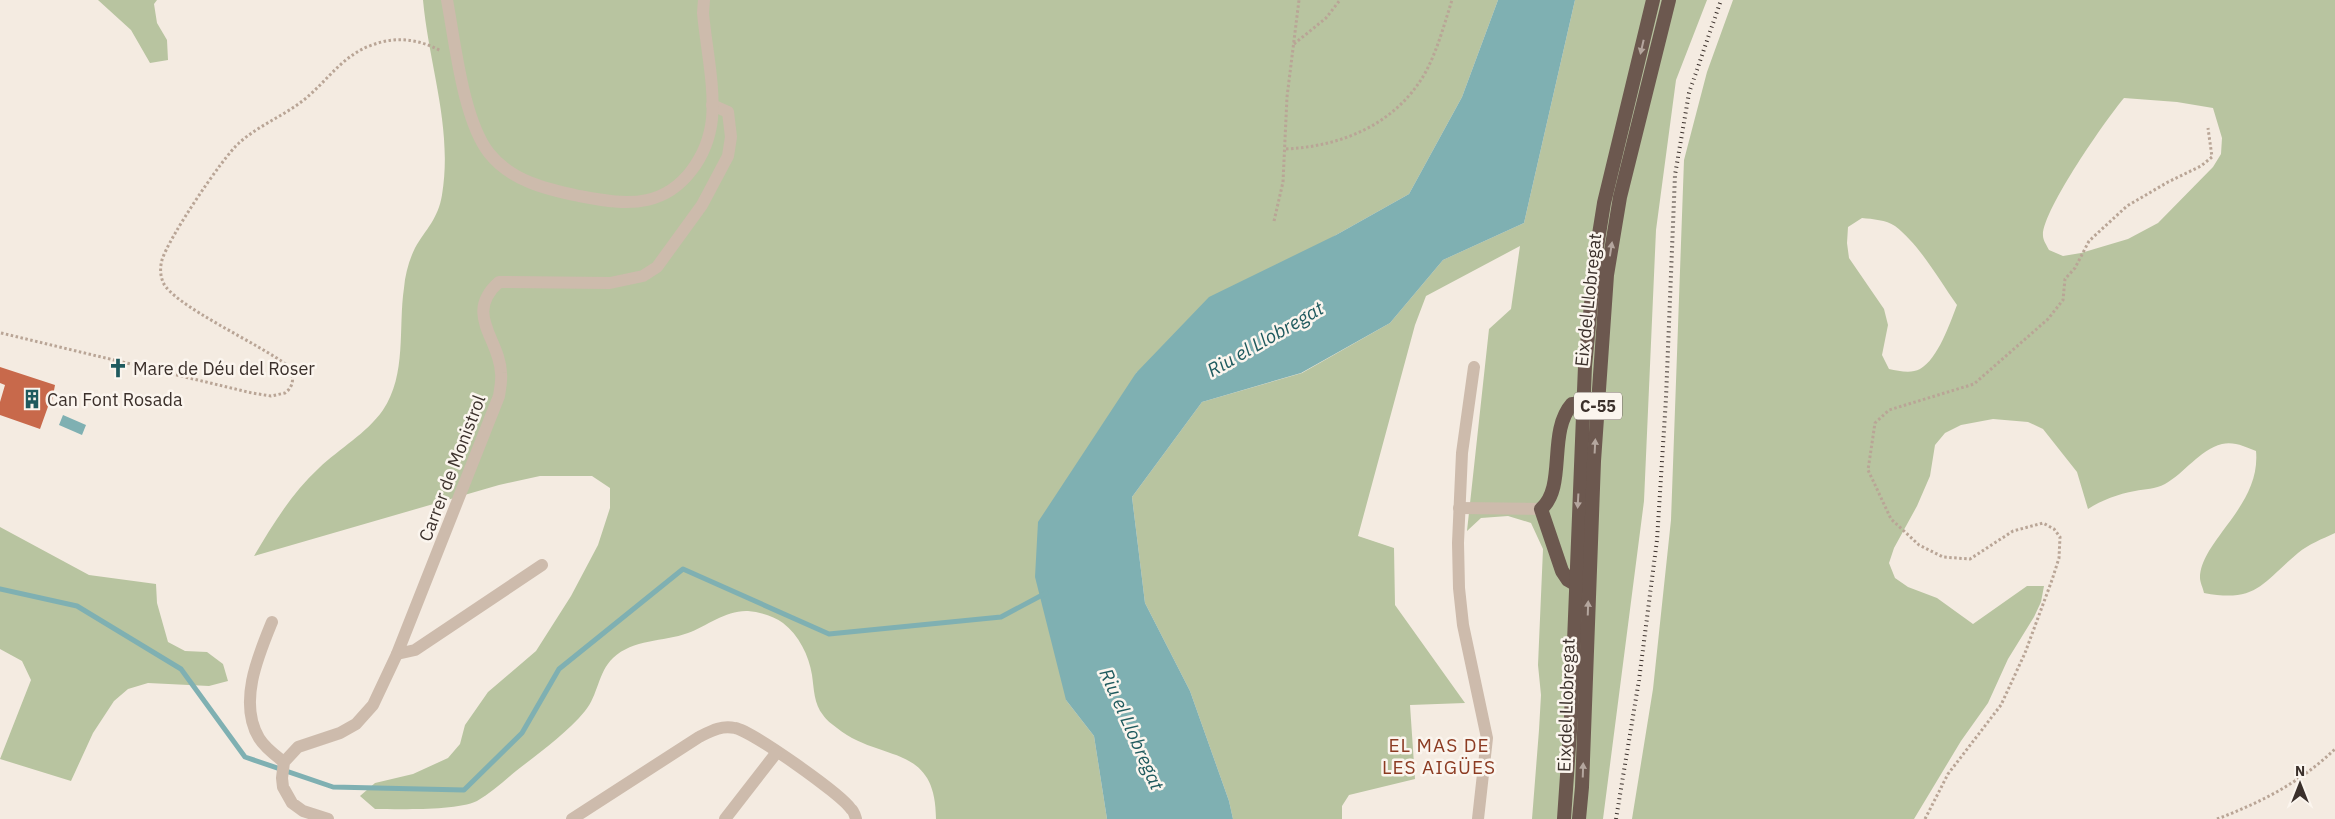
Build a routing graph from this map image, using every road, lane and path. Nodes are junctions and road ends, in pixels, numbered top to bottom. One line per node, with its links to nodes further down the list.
1 (447, 0): 9 (street)
2 (704, 0): 10 (street)
3 (1299, 0): 8 (path)
4 (1340, 0): 8 (path)
5 (1452, 0): 12 (path)
6 (1653, 0): 16 (highway, Eix del Llobregat / C-55, one-way to 16)
7 (1669, 0): 32 (highway, Eix del Llobregat / C-55, one-way to 7)
8 (1294, 44): 12 (path)
9 (459, 62): 10 (street); 14 (path)
10 (712, 105): 22 (street, Carrer de Monistrol)
11 (2208, 128): 33 (path)
12 (1286, 149): 13 (path)
13 (1274, 221)
14 (2, 333)
15 (1474, 367): 17 (street)
16 (1583, 404): 18 (highway); 20 (highway, Eix del Llobregat / C-55, one-way to 20)
17 (1459, 508): 18 (street); 30 (street)
18 (1541, 509): 20 (highway)
19 (542, 565): 22 (street)
20 (1575, 584): 31 (highway, Eix del Llobregat / C-55)
21 (272, 622): 25 (street)
22 (397, 654): 25 (street, Carrer de Monistrol)
23 (2335, 749): 34 (path)
24 (777, 752): 27 (street); 28 (street); 29 (street)
25 (284, 762): 26 (street)
26 (328, 819)
27 (572, 819)
28 (725, 819)
29 (856, 819)
30 (1478, 819)
31 (1564, 819)
32 (1579, 819)
33 (1925, 819)
34 (2217, 819)

